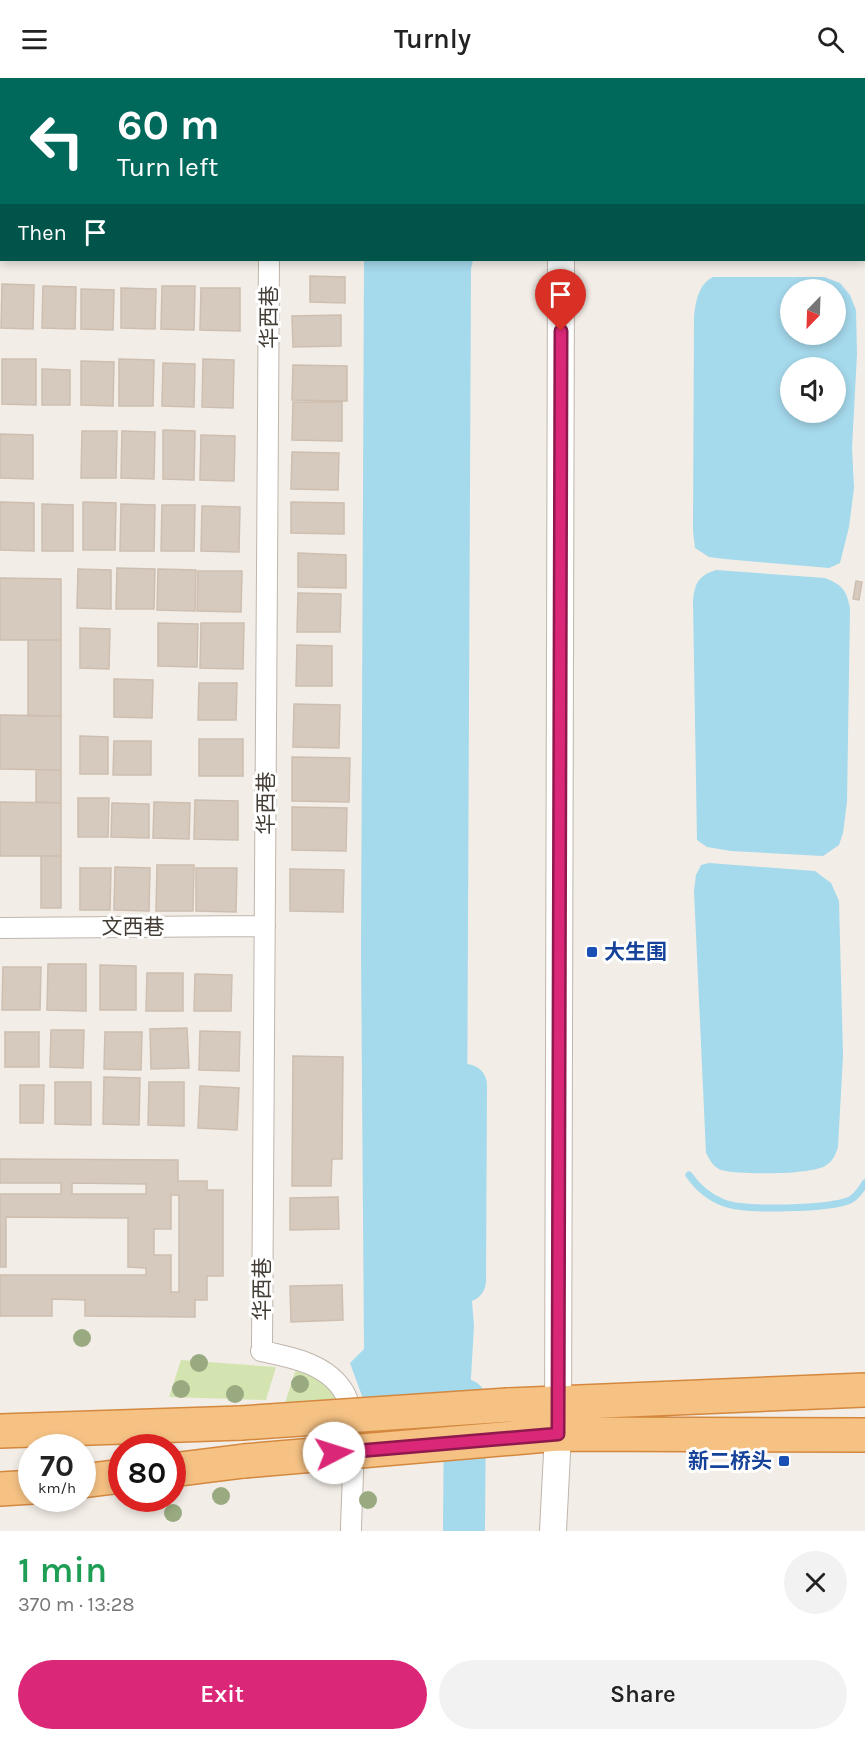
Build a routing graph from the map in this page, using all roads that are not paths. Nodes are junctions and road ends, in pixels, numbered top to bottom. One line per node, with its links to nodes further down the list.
1 (269, 261): 3 (street, 华西巷)
2 (561, 261): 6 (street)
3 (265, 926): 4 (street, 文西巷); 13 (street, 华西巷)
4 (0, 928)
5 (865, 1390): 6 (highway)
6 (558, 1402): 7 (highway, bridge); 8 (street)
7 (0, 1431)
8 (558, 1434): 9 (highway); 10 (highway, bridge); 14 (street)
9 (865, 1435)
10 (186, 1468)
11 (18, 1488): 12 (highway)
12 (0, 1489)
13 (351, 1531)
14 (553, 1531)

